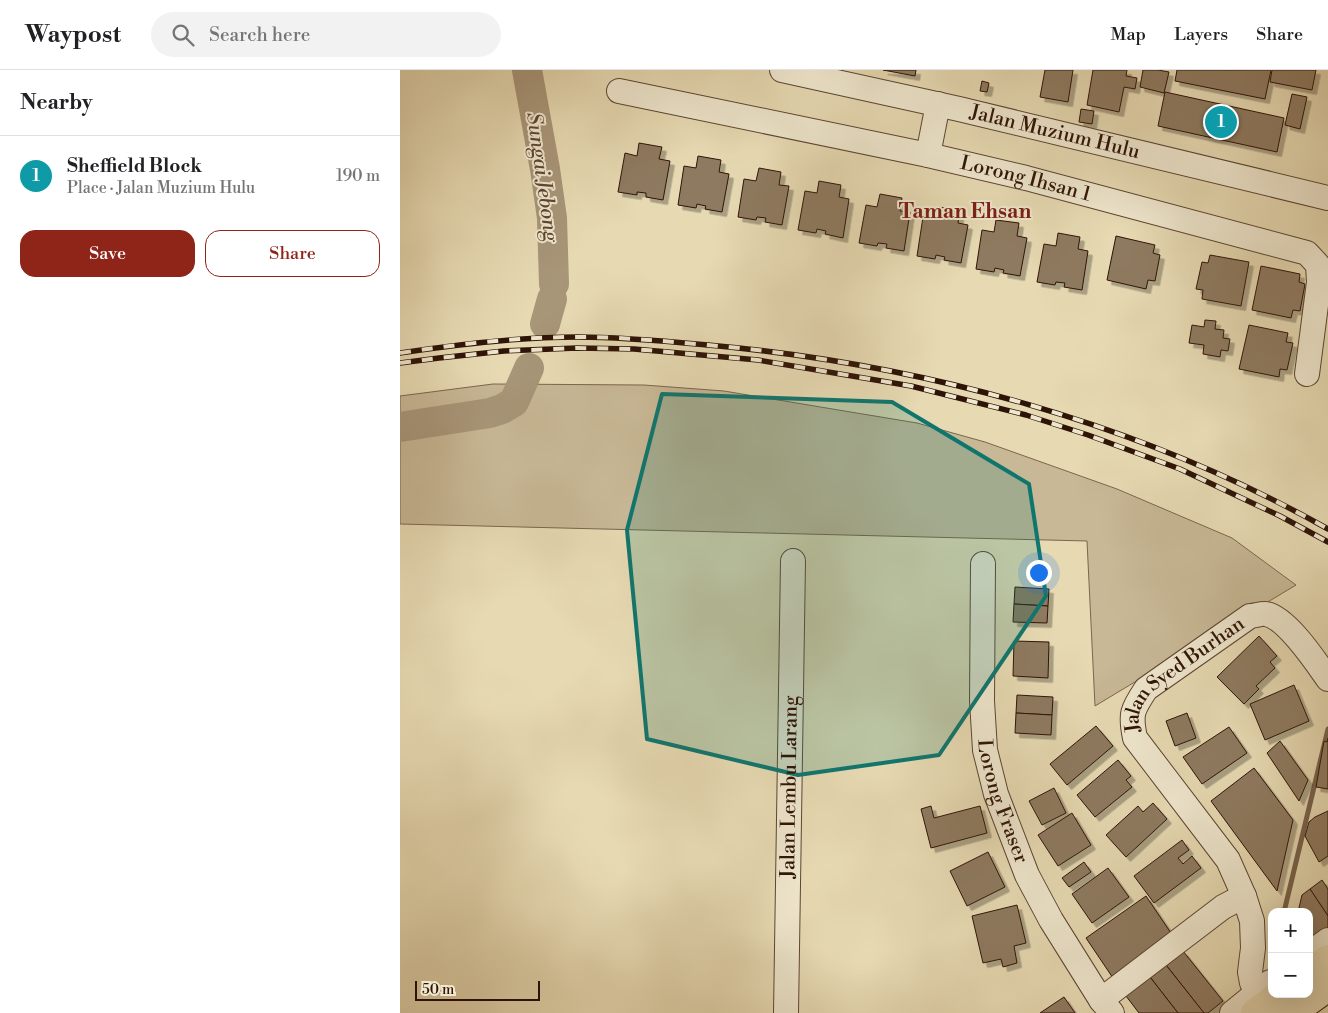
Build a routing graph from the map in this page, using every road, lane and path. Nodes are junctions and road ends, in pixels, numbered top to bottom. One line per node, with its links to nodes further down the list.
1 (782, 70): 3 (street, Jalan Muzium Hulu)
2 (619, 91): 4 (street, Lorong Ihsan 1)
3 (938, 104): 4 (street); 5 (street, Jalan Muzium Hulu)
4 (928, 155): 6 (street, Lorong Ihsan 1)
5 (1328, 198)
6 (1307, 374)
7 (793, 561): 18 (street, Jalan Lembu Larang)
8 (983, 564): 17 (street, Lorong Fraser)
9 (1323, 672): 10 (street, Jalan Syed Burhan)
10 (1244, 896): 16 (street, Jalan Syed Burhan); 17 (street)
11 (1328, 940): 12 (street)
12 (1310, 953)
13 (1328, 959): 14 (main road)
14 (1313, 970)
15 (1328, 988): 16 (main road)
16 (1282, 1001): 19 (street)
17 (1107, 1006)
18 (786, 1013)
19 (1232, 1013)

